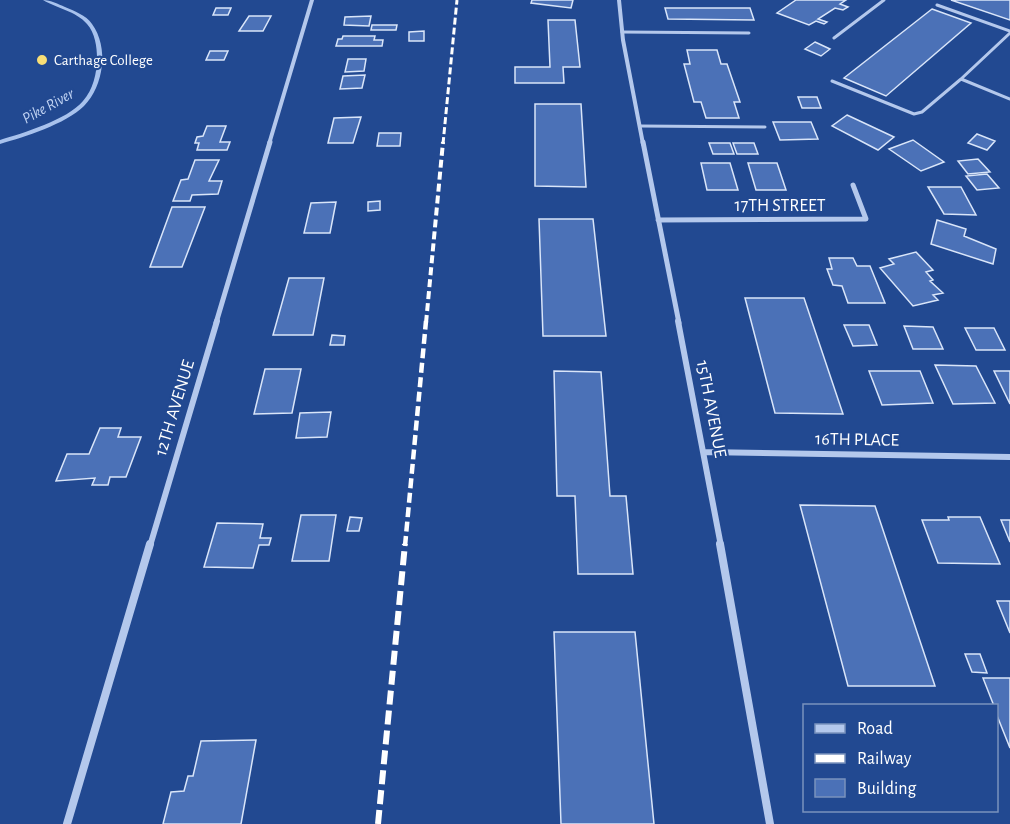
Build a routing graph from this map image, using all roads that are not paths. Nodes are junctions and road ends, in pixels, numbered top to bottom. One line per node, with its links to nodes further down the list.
1 (312, 0): 18 (street, 12TH AVENUE)
2 (619, 0): 5 (street, 15TH AVENUE)
3 (884, 0): 8 (lane)
4 (937, 4): 6 (lane)
5 (622, 32): 7 (lane); 12 (street, 15TH AVENUE)
6 (1010, 32): 9 (lane)
7 (749, 33)
8 (834, 38)
9 (961, 79): 10 (lane); 11 (lane)
10 (832, 81)
11 (1010, 99)
12 (640, 126): 13 (lane); 15 (street, 15TH AVENUE)
13 (765, 127)
14 (853, 185): 15 (street, 17TH STREET)
15 (658, 220): 16 (street, 15TH AVENUE)
16 (704, 452): 17 (street, 16TH PLACE); 19 (street, 15TH AVENUE)
17 (1010, 457)
18 (67, 824)
19 (770, 824)

